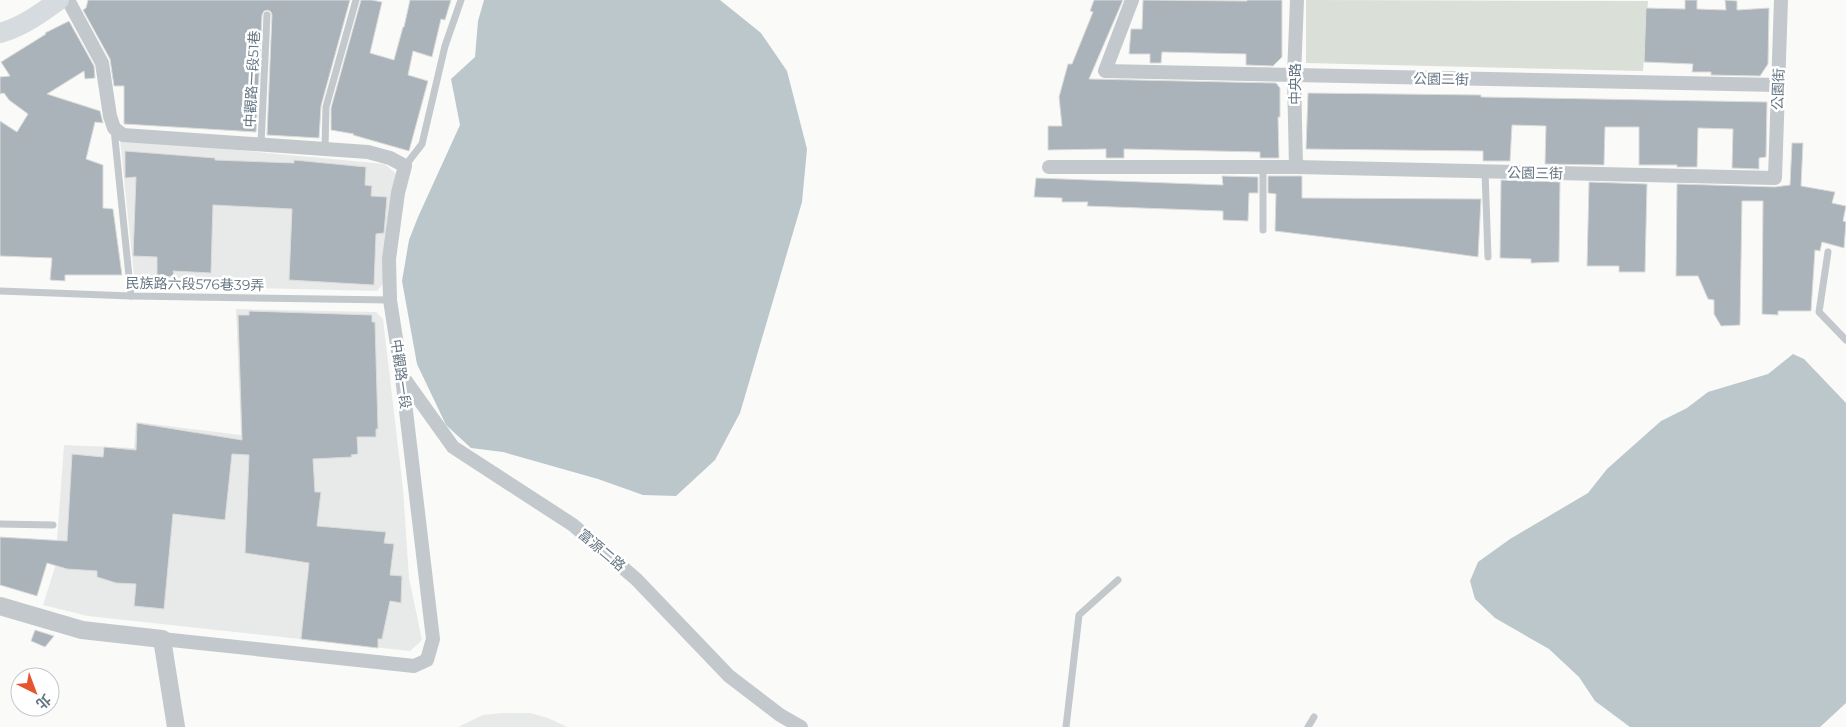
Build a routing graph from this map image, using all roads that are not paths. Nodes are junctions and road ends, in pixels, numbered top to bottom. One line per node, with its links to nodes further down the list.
1 (59, 0): 9 (main road)
2 (68, 0): 12 (street)
3 (356, 0): 14 (lane)
4 (461, 0): 15 (lane)
5 (1132, 0): 10 (street, 公園二街)
6 (1297, 0): 10 (street, 中央路)
7 (1781, 0): 11 (street, 公園街)
8 (267, 15): 13 (lane, 中觀路一段51巷)
9 (0, 33)
10 (1294, 76): 11 (street, 公園二街); 18 (street, 中央路)
11 (1777, 85): 20 (street, 公園街)
12 (114, 128): 13 (street); 25 (lane)
13 (261, 144): 14 (street)
14 (324, 148): 15 (street)
15 (405, 166): 26 (street, 中觀路一段)
16 (1050, 167): 17 (street, 公園三街)
17 (1263, 167): 18 (street, 公園三街); 21 (lane)
18 (1296, 167): 19 (street, 公園三街)
19 (1485, 172): 20 (street, 公園三街); 23 (lane)
20 (1775, 178)
21 (1263, 230)
22 (1828, 252): 27 (lane)
23 (1488, 257)
24 (0, 291): 25 (lane, 民族路六段576巷39弄)
25 (131, 296): 26 (lane, 民族路六段576巷39弄)
26 (390, 300): 28 (street, 中觀路一段)
27 (1846, 340)
28 (402, 377): 33 (street, 中觀路一段); 36 (street, 富源二路)
29 (0, 524): 30 (lane)
30 (52, 526)
31 (1118, 580): 37 (lane)
32 (0, 606): 33 (street)
33 (162, 639): 35 (street)
34 (1314, 717): 38 (lane)
35 (176, 727)
36 (801, 727)
37 (1066, 727)
38 (1308, 727)

